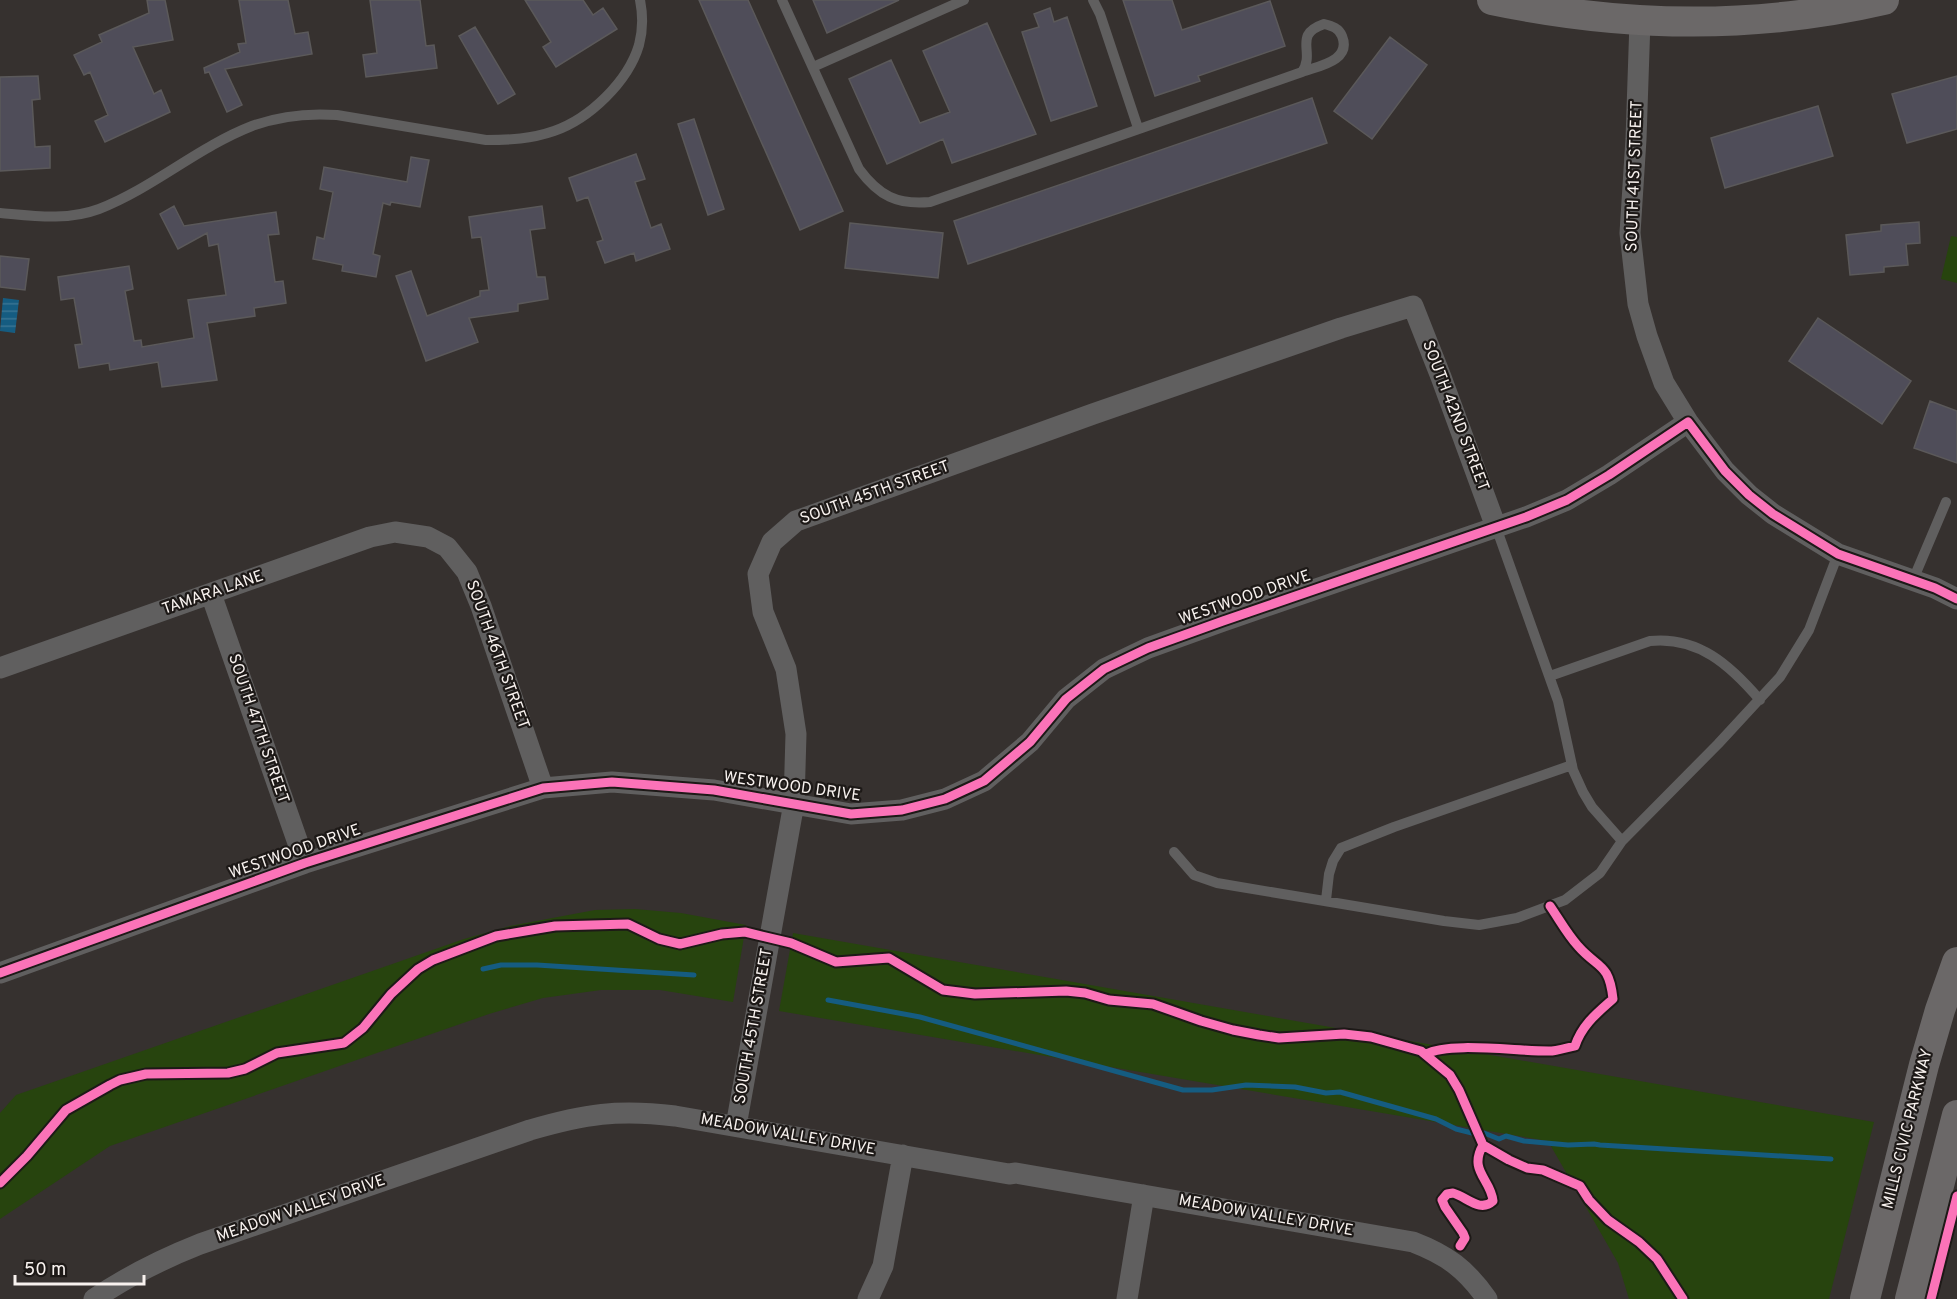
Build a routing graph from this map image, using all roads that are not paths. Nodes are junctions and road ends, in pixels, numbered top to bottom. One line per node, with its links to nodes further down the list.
1 (640, 0): 11 (lane)
2 (782, 0): 8 (lane)
3 (964, 0): 8 (lane)
4 (1093, 0): 10 (lane)
5 (1492, 0): 7 (main road)
6 (1884, 0): 7 (main road)
7 (1640, 21): 13 (street, SOUTH 41ST STREET)
8 (813, 67): 10 (lane)
9 (1302, 72): 9 (lane); 10 (lane)
10 (1138, 129)
11 (0, 213)
12 (1413, 306): 15 (street, SOUTH 42ND STREET); 26 (street, SOUTH 45TH STREET)
13 (1688, 422): 15 (street, WESTWOOD DRIVE); 17 (street, SOUTH 41ST STREET)
14 (1946, 502): 18 (lane)
15 (1496, 527): 22 (lane); 26 (street, WESTWOOD DRIVE)
16 (428, 537): 19 (street, TAMARA LANE); 25 (street, SOUTH 46TH STREET)
17 (1838, 554): 18 (street, SOUTH 41ST STREET); 23 (lane)
18 (1913, 580): 20 (street, SOUTH 41ST STREET)
19 (211, 594): 21 (street, TAMARA LANE); 29 (street, SOUTH 47TH STREET)
20 (1957, 599)
21 (0, 668)
22 (1550, 676): 23 (lane); 24 (lane)
23 (1760, 700): 27 (lane)
24 (1572, 765): 27 (lane); 30 (lane)
25 (543, 788): 26 (street, WESTWOOD DRIVE); 29 (street, WESTWOOD DRIVE)
26 (794, 803): 34 (street, SOUTH 45TH STREET)
27 (1622, 841): 30 (lane)
28 (1174, 852): 30 (lane)
29 (305, 863): 32 (street, WESTWOOD DRIVE)
30 (1326, 900)
31 (1957, 962): 41 (main road, MILLS CIVIC PARKWAY)
32 (0, 973)
33 (1957, 1115): 42 (main road)
34 (736, 1126): 35 (street, MEADOW VALLEY DRIVE); 37 (street, MEADOW VALLEY DRIVE)
35 (903, 1155): 36 (street, MEADOW VALLEY DRIVE); 38 (street)
36 (1144, 1195): 39 (street); 40 (street, MEADOW VALLEY DRIVE)
37 (94, 1299)
38 (868, 1299)
39 (1127, 1299)
40 (1487, 1299)
41 (1865, 1299)
42 (1910, 1299)

